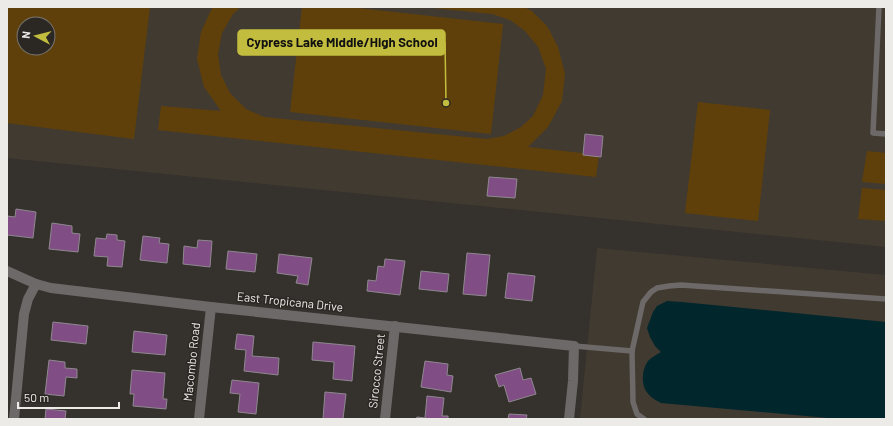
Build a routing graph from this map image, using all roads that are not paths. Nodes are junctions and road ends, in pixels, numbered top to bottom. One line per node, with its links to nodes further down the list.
1 (879, 7): 2 (lane)
2 (886, 134)
3 (7, 271): 4 (street, East Tropicana Drive)
4 (36, 284): 6 (street, East Tropicana Drive); 10 (street)
5 (886, 299): 9 (lane)
6 (211, 307): 7 (street, East Tropicana Drive); 11 (street, Macombo Road)
7 (395, 326): 8 (street, East Tropicana Drive); 12 (street, Sirocco Street)
8 (574, 346): 9 (lane); 13 (street)
9 (632, 351): 14 (lane)
10 (14, 419)
11 (199, 419)
12 (385, 419)
13 (569, 419)
14 (644, 419)

